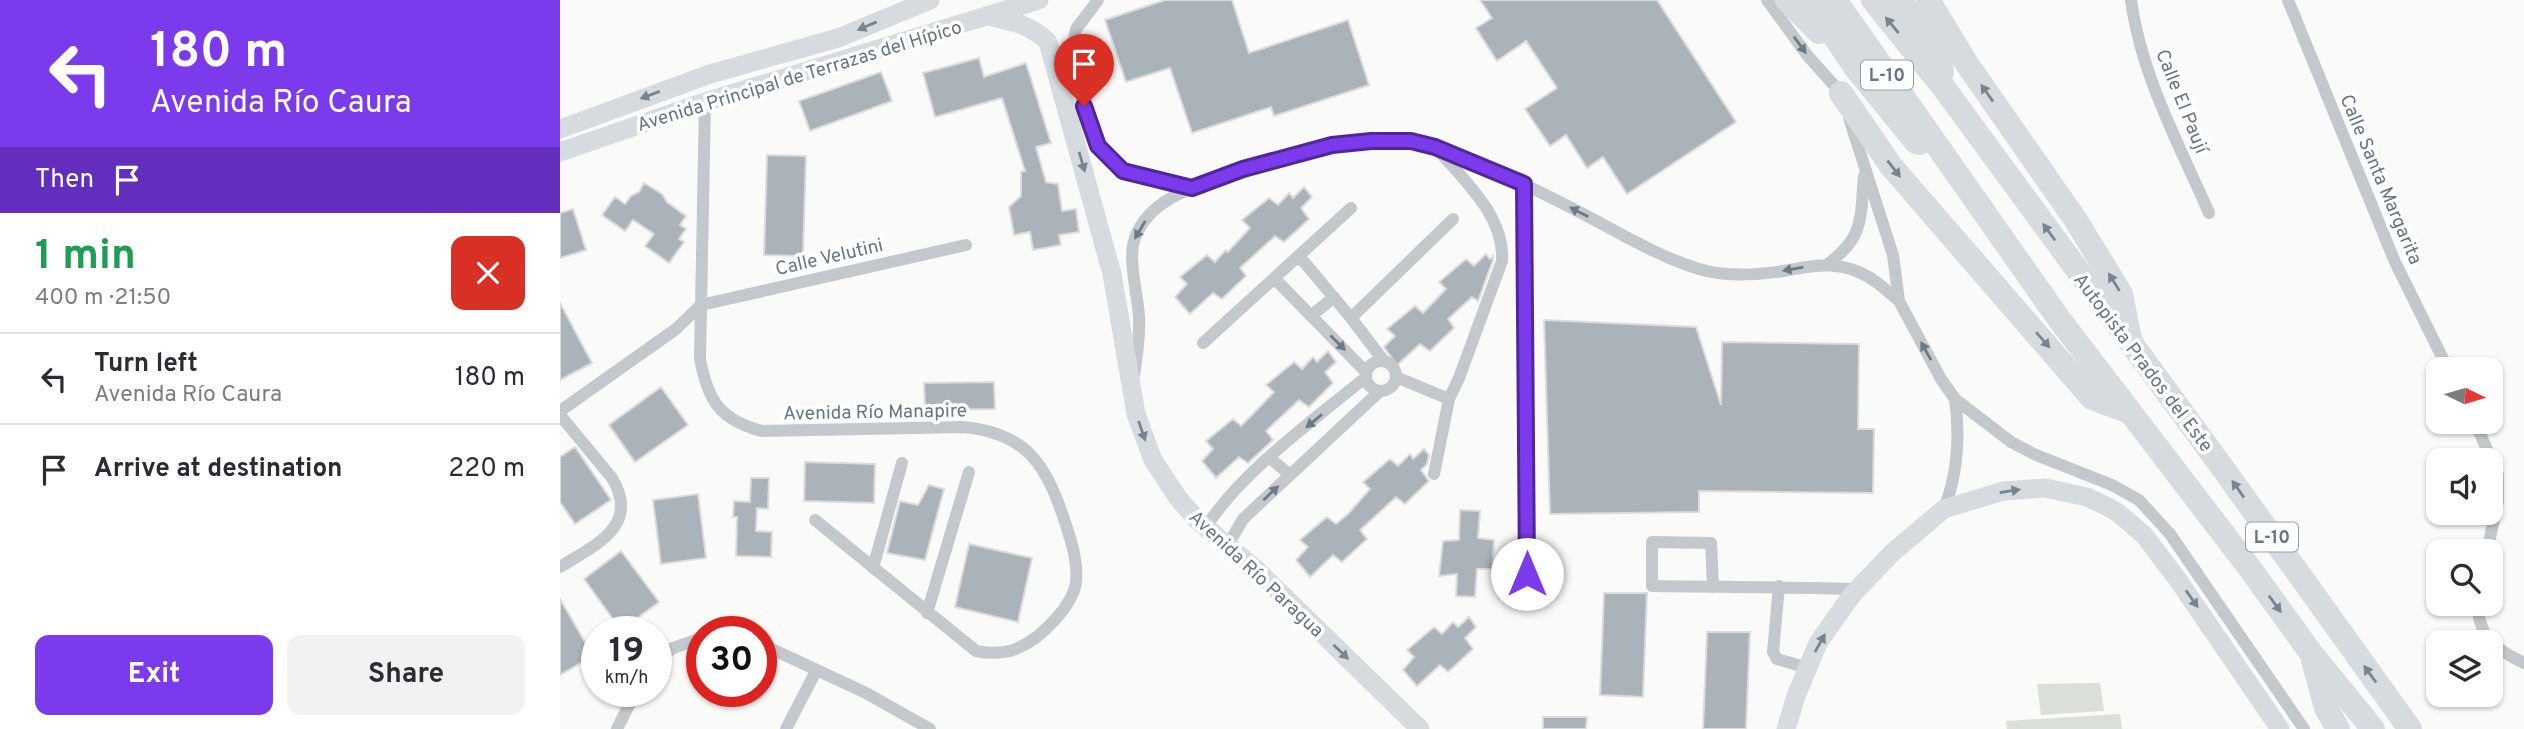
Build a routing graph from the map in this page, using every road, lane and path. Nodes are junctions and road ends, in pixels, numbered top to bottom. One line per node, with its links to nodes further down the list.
1 (930, 0): 18 (main road, Avenida Principal de Terrazas del Hípico, one-way to 18)
2 (1039, 0): 13 (main road, Avenida Principal de Terrazas del Hípico)
3 (1098, 0): 24 (street)
4 (1768, 0): 16 (street, one-way to 16)
5 (1787, 0): 14 (highway)
6 (1810, 0): 14 (highway)
7 (1835, 0): 20 (highway, L-10)
8 (1872, 0): 15 (highway, Autopista Prados del Este / L-10, one-way to 8)
9 (1900, 0): 15 (highway)
10 (1928, 0): 38 (highway, one-way to 10)
11 (2131, 0): 26 (street, Calle El Paují)
12 (2288, 0): 39 (street, Calle Santa Margarita)
13 (989, 16): 17 (main road, Avenida Principal de Terrazas del Hípico); 43 (main road, Avenida Río Paragua, one-way to 43)
14 (1855, 67): 20 (highway)
15 (1944, 88): 38 (highway, Autopista Prados del Este / L-10, one-way to 15)
16 (1838, 90): 22 (street); 47 (highway, one-way to 47)
17 (705, 102): 21 (main road, Avenida Principal de Terrazas del Hípico); 34 (street, Avenida Río Manapire)
18 (560, 129)
19 (1435, 147): 23 (street, Avenida Río Paragua); 24 (street, Avenida Río Paragua); 46 (street)
20 (1940, 150): 47 (highway, L-10)
21 (560, 152)
22 (1865, 169): 30 (street); 33 (street)
23 (1524, 184): 30 (street, Avenida Río Paragua, one-way to 23); 65 (street)
24 (1192, 188): 43 (street, Avenida Río Paragua, one-way to 43)
25 (1351, 208): 29 (street)
26 (2209, 213)
27 (1453, 219): 36 (street)
28 (966, 245): 34 (street, Calle Velutini)
29 (1298, 256): 31 (street); 32 (street)
30 (1828, 264): 33 (street)
31 (1275, 279): 35 (street); 37 (street)
32 (1334, 297): 35 (street); 36 (street)
33 (1899, 301): 45 (street, one-way to 33)
34 (701, 305): 48 (street); 66 (street, Avenida Río Manapire)
35 (1311, 316): 41 (street, one-way to 41)
36 (1352, 318): 40 (street)
37 (1203, 343)
38 (2132, 347): 83 (highway, Autopista Prados del Este / L-10, one-way to 38)
39 (2442, 357)
40 (1383, 360): 41 (street); 42 (street)
41 (1366, 375): 44 (street); 50 (street, one-way to 50)
42 (1396, 377): 44 (street); 46 (street)
43 (1132, 391): 57 (main road, Avenida Río Paragua, one-way to 57)
44 (1380, 391): 54 (street)
45 (1955, 398): 55 (street); 80 (street)
46 (1449, 399): 53 (street)
47 (2131, 412): 69 (highway, L-10, one-way to 69)
48 (560, 413): 60 (street)
49 (2480, 434): 58 (street)
50 (1270, 458): 54 (street); 57 (street)
51 (902, 463): 61 (street)
52 (970, 472): 66 (street)
53 (1434, 474)
54 (1290, 475): 59 (street, one-way to 54)
55 (1944, 509): 64 (main road); 79 (main road, one-way to 79)
56 (816, 520): 61 (street, Avenida Río Manapire)
57 (1206, 527): 59 (main road, Avenida Río Paragua)
58 (2490, 539)
59 (1228, 545): 77 (main road, Avenida Río Paragua, one-way to 77)
60 (560, 567)
61 (873, 568): 66 (street, Avenida Río Manapire)
62 (1779, 586): 63 (street); 64 (street); 71 (street)
63 (1713, 587): 63 (street)
64 (1857, 589): 71 (main road, one-way to 64)
65 (1527, 601)
66 (927, 612)
67 (2478, 616): 70 (street)
68 (777, 652): 72 (street)
69 (2311, 653): 81 (highway); 82 (highway, L-10)
70 (2524, 663)
71 (1808, 667): 78 (main road)
72 (816, 671): 75 (street); 76 (street)
73 (628, 707): 74 (street)
74 (617, 729)
75 (786, 729)
76 (930, 729)
77 (1420, 729)
78 (1786, 729)
79 (2280, 729)
80 (2304, 729)
81 (2338, 729)
82 (2373, 729)
83 (2410, 729)

